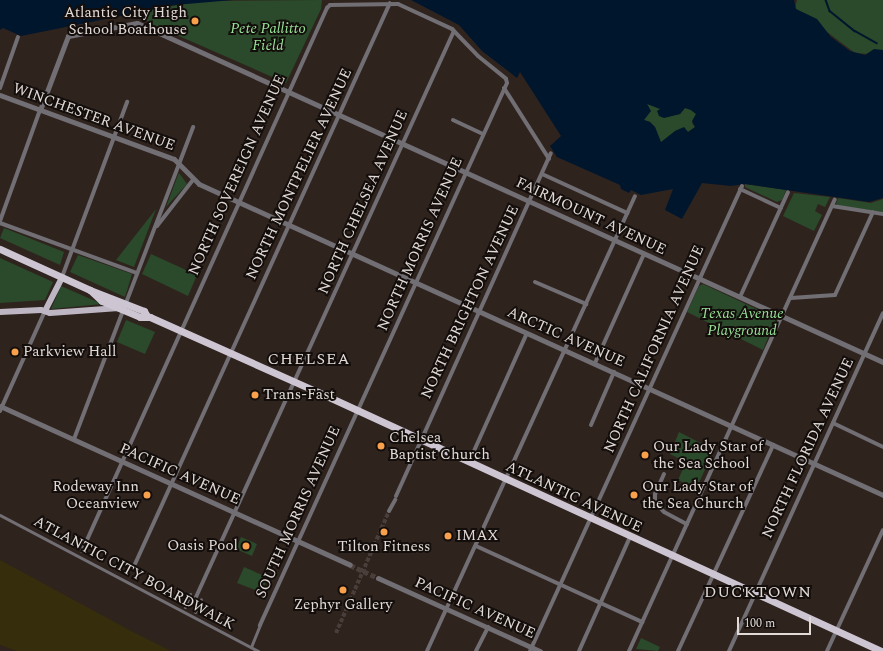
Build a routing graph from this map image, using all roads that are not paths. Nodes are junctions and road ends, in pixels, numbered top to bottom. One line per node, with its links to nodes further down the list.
1 (390, 3): 2 (street); 6 (street, NORTH SOVEREIGN AVENUE); 10 (street, NORTH MONTPELIER AVENUE)
2 (454, 31): 5 (street); 15 (street, NORTH CHELSEA AVENUE)
3 (18, 37): 4 (street)
4 (0, 88)
5 (504, 88): 13 (street, NORTH MORRIS AVENUE); 17 (street)
6 (288, 92): 9 (street, FAIRMOUNT AVENUE); 10 (street, FAIRMOUNT AVENUE); 26 (street, NORTH SOVEREIGN AVENUE)
7 (0, 95): 9 (street, WINCHESTER AVENUE)
8 (127, 102): 14 (street)
9 (40, 110): 14 (street, WINCHESTER AVENUE); 32 (street)
10 (339, 115): 15 (street, FAIRMOUNT AVENUE); 33 (street, NORTH MONTPELIER AVENUE)
11 (453, 120): 13 (street)
12 (193, 126): 18 (street)
13 (483, 134): 19 (street, NORTH MORRIS AVENUE)
14 (114, 136): 18 (street, WINCHESTER AVENUE); 36 (street)
15 (402, 143): 19 (street, FAIRMOUNT AVENUE); 38 (street, NORTH CHELSEA AVENUE)
16 (551, 153): 17 (street, NORTH BRIGHTON AVENUE)
17 (549, 159): 20 (street, NORTH BRIGHTON AVENUE)
18 (180, 162): 21 (street, WINCHESTER AVENUE); 34 (street)
19 (465, 172): 25 (street, FAIRMOUNT AVENUE); 43 (street, NORTH MORRIS AVENUE)
20 (542, 174): 25 (street, NORTH BRIGHTON AVENUE); 29 (street)
21 (193, 180): 26 (street, WINCHESTER AVENUE); 34 (street)
22 (788, 192): 28 (street)
23 (635, 196): 29 (street)
24 (835, 200): 27 (street)
25 (529, 201): 35 (street, FAIRMOUNT AVENUE); 51 (street, NORTH BRIGHTON AVENUE)
26 (238, 202): 33 (street, ARCTIC AVENUE); 54 (street, NORTH SOVEREIGN AVENUE)
27 (832, 206): 30 (street); 46 (street)
28 (781, 208): 42 (street, NORTH CALIFORNIA AVENUE); 45 (street)
29 (627, 212): 35 (street)
30 (873, 212): 31 (street); 46 (street)
31 (883, 214)
32 (0, 222): 36 (street)
33 (289, 225): 38 (street, ARCTIC AVENUE); 57 (street, NORTH MONTPELIER AVENUE)
34 (155, 229): 40 (street)
35 (615, 240): 39 (street, FAIRMOUNT AVENUE); 47 (street)
36 (73, 249): 40 (street); 41 (street)
37 (0, 250): 41 (highway)
38 (352, 253): 43 (street, ARCTIC AVENUE); 62 (street, NORTH CHELSEA AVENUE)
39 (644, 254): 42 (street, FAIRMOUNT AVENUE); 60 (street)
40 (137, 273): 48 (street)
41 (62, 277): 48 (highway); 49 (main road)
42 (699, 279): 45 (street, FAIRMOUNT AVENUE); 63 (street, NORTH CALIFORNIA AVENUE)
43 (416, 282): 51 (street, ARCTIC AVENUE); 65 (street, NORTH MORRIS AVENUE)
44 (535, 282): 47 (street)
45 (740, 297): 53 (street, FAIRMOUNT AVENUE)
46 (790, 298): 53 (street)
47 (586, 304): 56 (street)
48 (124, 307): 49 (main road, ATLANTIC AVENUE); 54 (highway, ATLANTIC AVENUE); 69 (street)
49 (45, 311): 50 (main road, ATLANTIC AVENUE); 64 (street)
50 (0, 312)
51 (480, 312): 55 (street, ARCTIC AVENUE); 70 (street, NORTH BRIGHTON AVENUE)
52 (883, 313): 58 (street, NORTH FLORIDA AVENUE)
53 (782, 316): 58 (street, FAIRMOUNT AVENUE); 68 (street)
54 (180, 331): 57 (highway, ATLANTIC AVENUE); 73 (street, NORTH SOVEREIGN AVENUE)
55 (527, 333): 56 (street, ARCTIC AVENUE); 74 (street)
56 (565, 350): 60 (street, ARCTIC AVENUE); 77 (street)
57 (230, 354): 62 (highway, ATLANTIC AVENUE); 78 (street, NORTH MONTPELIER AVENUE)
58 (864, 354): 59 (street, FAIRMOUNT AVENUE); 66 (street, NORTH FLORIDA AVENUE)
59 (883, 362)
60 (595, 363): 61 (street, ARCTIC AVENUE)
61 (614, 372): 63 (street, ARCTIC AVENUE); 67 (street)
62 (294, 383): 65 (highway, ATLANTIC AVENUE); 81 (street, NORTH CHELSEA AVENUE)
63 (649, 388): 68 (street, ARCTIC AVENUE); 83 (street, NORTH CALIFORNIA AVENUE)
64 (1, 408): 69 (street, PACIFIC AVENUE)
65 (357, 410): 70 (highway, ATLANTIC AVENUE); 87 (street, SOUTH MORRIS AVENUE)
66 (833, 423): 72 (street); 75 (street, NORTH FLORIDA AVENUE)
67 (591, 425)
68 (731, 426): 71 (street, ARCTIC AVENUE); 84 (street)
69 (74, 439): 73 (street, PACIFIC AVENUE)
70 (420, 439): 74 (highway, ATLANTIC AVENUE); 80 (street, NORTH BRIGHTON AVENUE)
71 (773, 445): 75 (street, ARCTIC AVENUE); 93 (street)
72 (883, 446)
73 (121, 461): 78 (street, PACIFIC AVENUE); 89 (street, NORTH SOVEREIGN AVENUE)
74 (468, 462): 77 (highway, ATLANTIC AVENUE)
75 (814, 464): 79 (street, ARCTIC AVENUE); 96 (street, NORTH FLORIDA AVENUE)
76 (664, 474): 84 (street)
77 (506, 480): 83 (highway, ATLANTIC AVENUE); 88 (street)
78 (171, 484): 81 (street, PACIFIC AVENUE); 91 (street, NORTH MONTPELIER AVENUE)
79 (883, 495)
80 (389, 511)
81 (235, 512): 87 (street, PACIFIC AVENUE); 98 (street, NORTH CHELSEA AVENUE)
82 (0, 515): 108 (street, ATLANTIC CITY BOARDWALK)
83 (591, 519): 86 (highway, ATLANTIC AVENUE); 95 (street, NORTH CALIFORNIA AVENUE)
84 (687, 524): 90 (street)
85 (883, 530): 107 (street)
86 (630, 537): 90 (highway, ATLANTIC AVENUE); 100 (street)
87 (299, 542): 92 (street, PACIFIC AVENUE); 105 (street, SOUTH MORRIS AVENUE)
88 (476, 546): 95 (street); 102 (street)
89 (82, 550)
90 (672, 556): 93 (highway, ATLANTIC AVENUE); 104 (street)
91 (135, 564)
92 (350, 565)
93 (713, 575): 96 (highway, ATLANTIC AVENUE); 116 (street)
94 (378, 578): 102 (street, PACIFIC AVENUE)
95 (560, 585): 100 (street); 109 (street, NORTH CALIFORNIA AVENUE)
96 (755, 593): 107 (highway, ATLANTIC AVENUE); 117 (street, NORTH FLORIDA AVENUE)
97 (190, 594): 101 (street)
98 (196, 597)
99 (201, 599): 103 (street)
100 (601, 603): 104 (street); 114 (street)
101 (185, 607)
102 (447, 609): 106 (street, PACIFIC AVENUE); 111 (street)
103 (195, 612)
104 (642, 622): 115 (street)
105 (260, 625): 108 (street)
106 (488, 627): 109 (street, PACIFIC AVENUE); 112 (street)
107 (836, 631): 118 (street); 119 (highway, ATLANTIC AVENUE)
108 (251, 647): 110 (street, ATLANTIC CITY BOARDWALK)
109 (531, 649): 113 (street, PACIFIC AVENUE)
110 (258, 651)
111 (427, 651)
112 (476, 651)
113 (540, 651)
114 (579, 651)
115 (629, 651)
116 (678, 651)
117 (729, 651)
118 (827, 651)
119 (881, 651)

